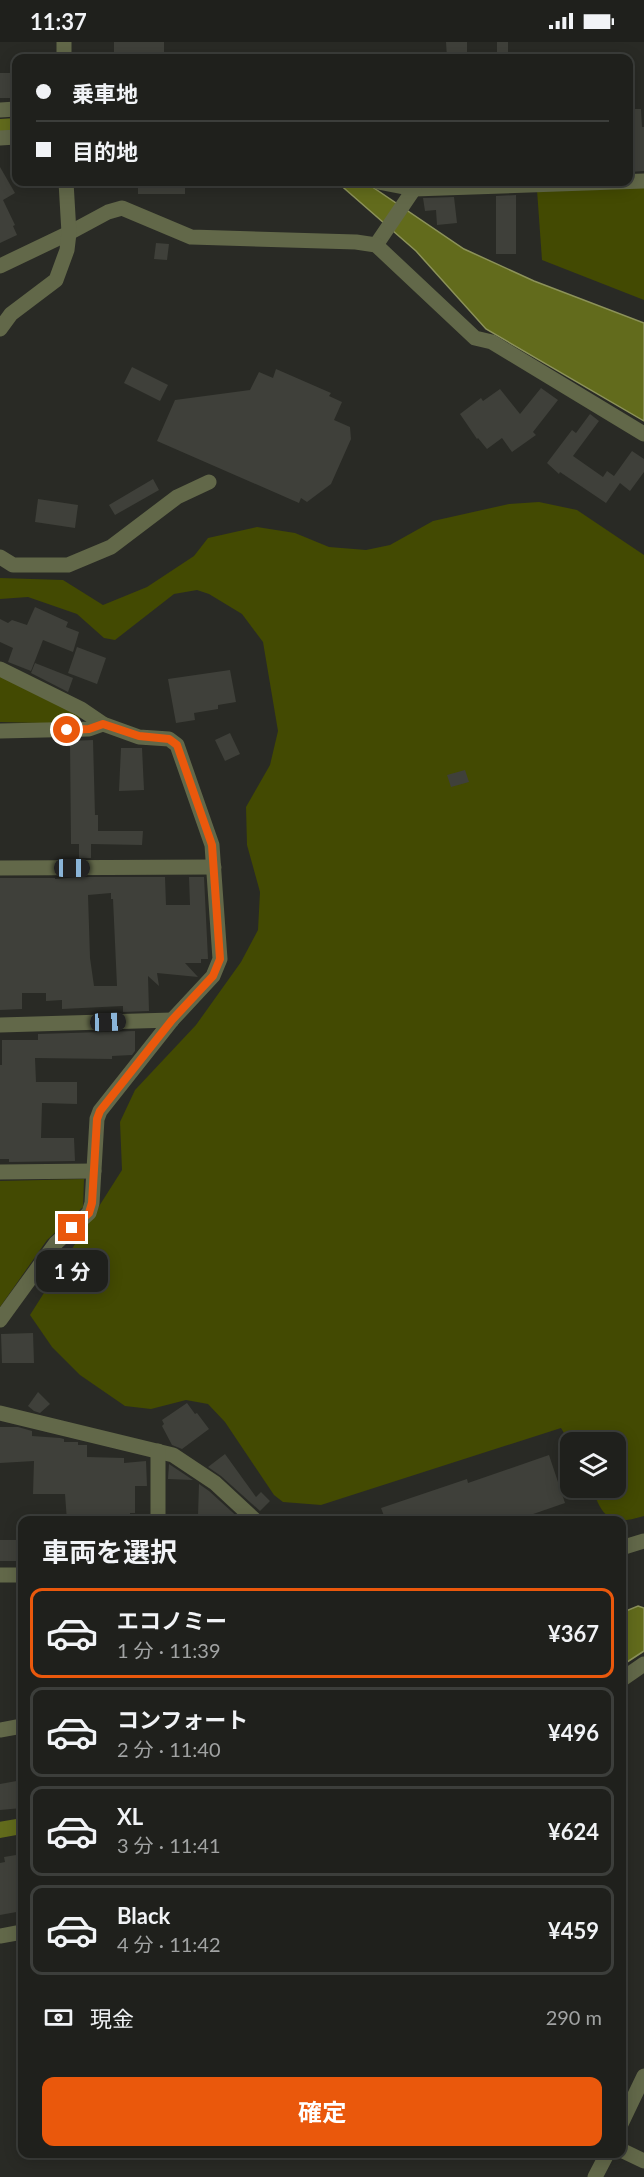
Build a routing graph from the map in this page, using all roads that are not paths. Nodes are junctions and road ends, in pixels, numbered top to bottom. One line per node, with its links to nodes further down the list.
1 (66, 186): 5 (street)
2 (399, 186): 4 (street)
3 (513, 186): 4 (street)
4 (414, 189): 6 (street)
5 (69, 233): 6 (street); 7 (street); 8 (street)
6 (376, 245): 9 (street)
7 (0, 266)
8 (0, 329)
9 (644, 434)
10 (209, 482): 11 (street)
11 (0, 557)
12 (0, 669): 13 (street)
13 (103, 724): 14 (street); 15 (street)
14 (0, 731)
15 (214, 867): 16 (street); 17 (street)
16 (0, 868)
17 (172, 1020): 18 (street); 19 (street)
18 (0, 1024)
19 (94, 1171): 20 (street); 21 (street)
20 (0, 1172)
21 (0, 1320)
22 (0, 1413): 23 (street)
23 (158, 1451): 24 (street); 25 (street)
24 (158, 1516)
25 (251, 1516)
26 (644, 1541): 27 (street)
27 (626, 1546)
28 (0, 1575): 29 (street)
29 (18, 1575)
30 (644, 1664): 31 (street)
31 (626, 1677)
32 (18, 1727): 33 (street)
33 (0, 1730)
34 (18, 1933): 35 (street)
35 (0, 1936)
36 (644, 2076): 37 (street)
37 (626, 2114)
38 (626, 2152): 40 (street)
39 (605, 2158): 41 (street)
40 (644, 2161)
41 (595, 2177)

